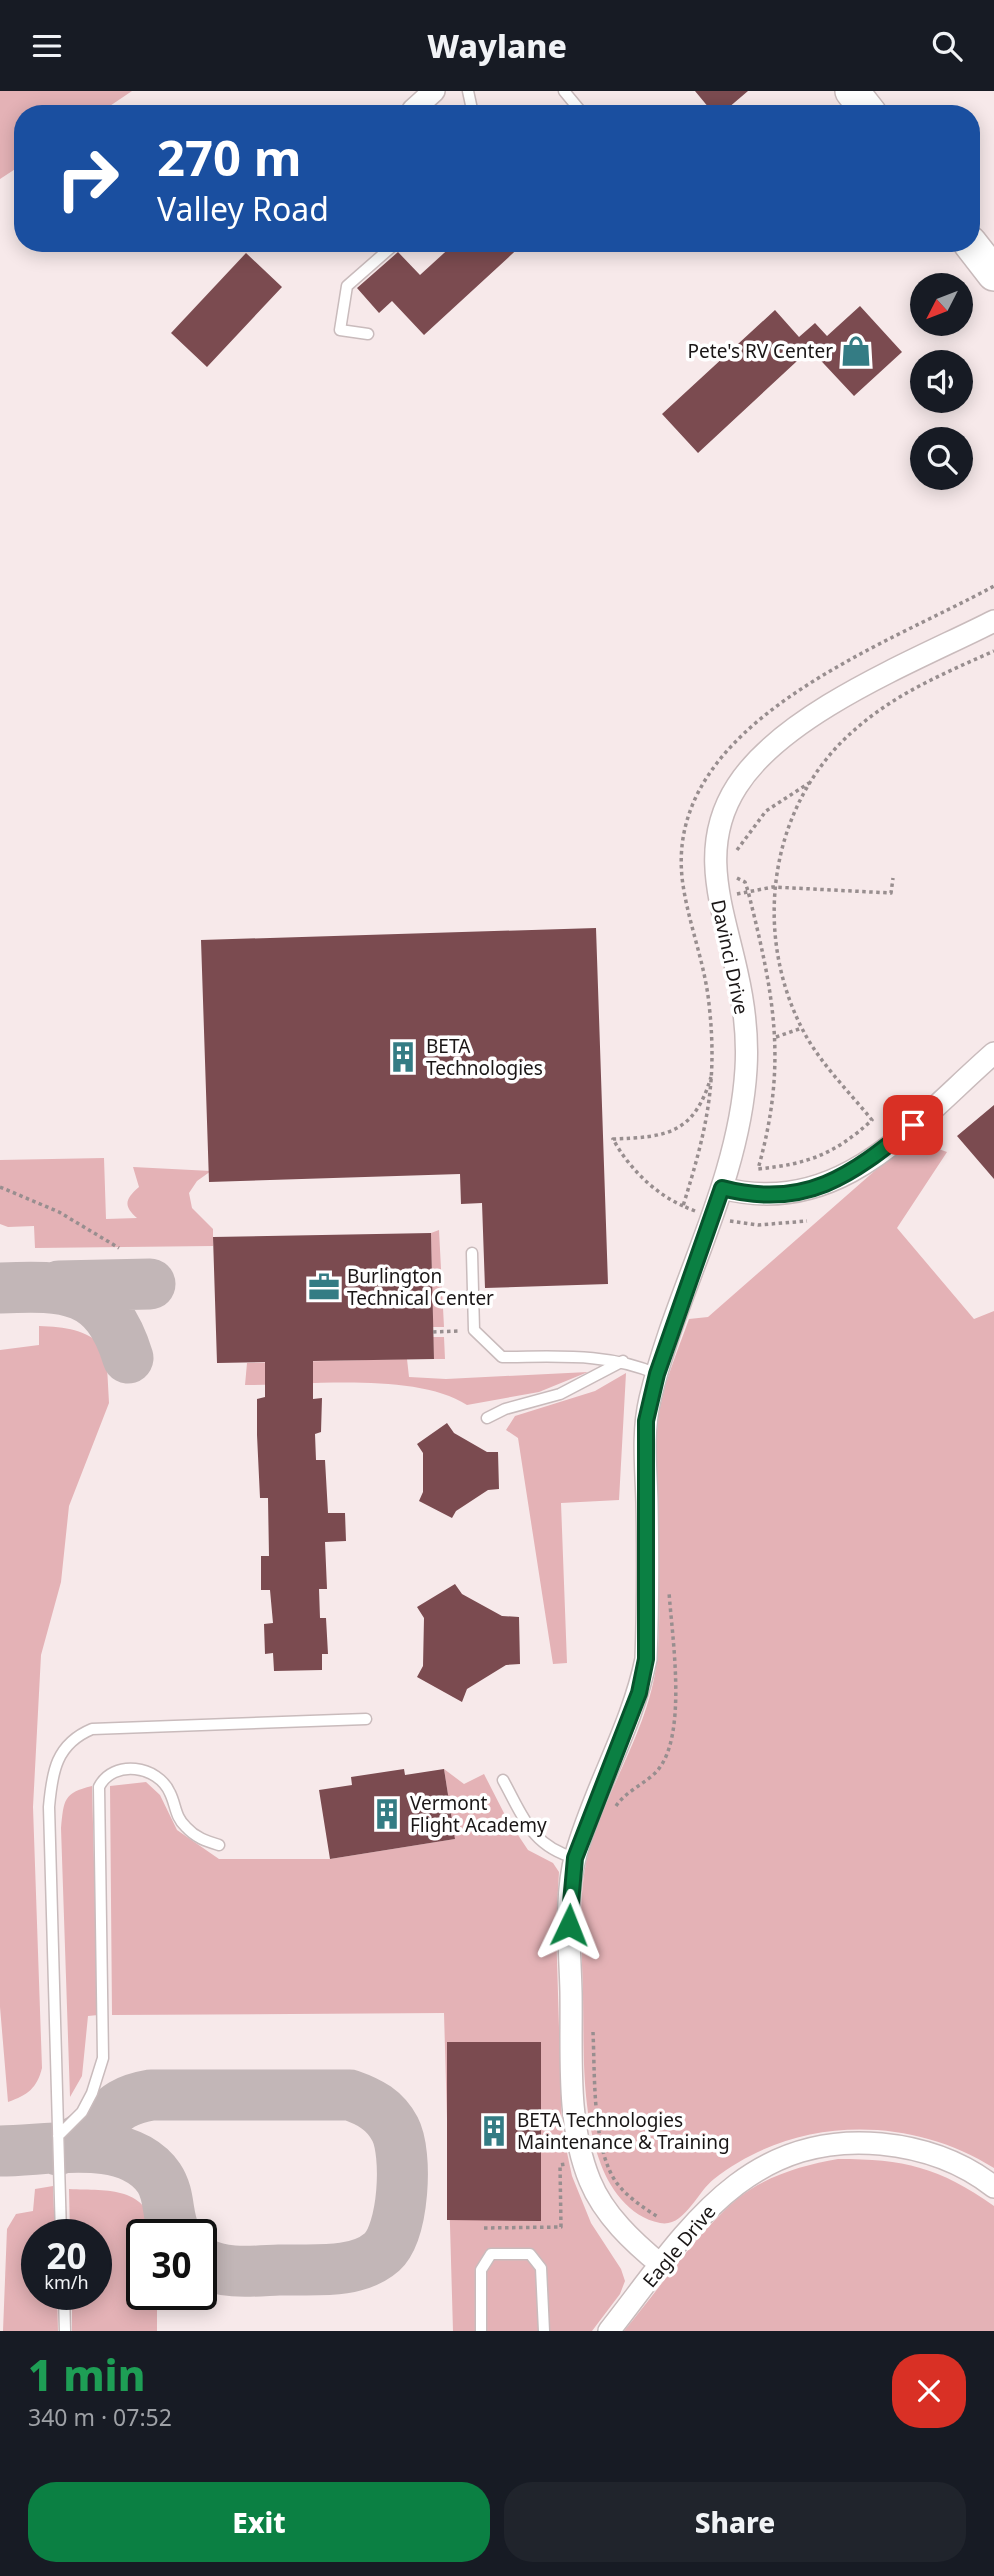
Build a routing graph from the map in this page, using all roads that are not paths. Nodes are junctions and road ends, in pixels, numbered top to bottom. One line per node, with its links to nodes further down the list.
1 (433, 91): 4 (street)
2 (564, 91): 5 (lane)
3 (852, 91): 6 (main road)
4 (416, 105)
5 (576, 105)
6 (863, 105)
7 (386, 252): 10 (lane)
8 (977, 252): 9 (main road)
9 (994, 274)
10 (368, 334)
11 (994, 621): 13 (street, Davinci Drive)
12 (994, 1053): 13 (street)
13 (722, 1188): 16 (street, Davinci Drive)
14 (472, 1253): 15 (lane)
15 (624, 1361): 16 (lane); 17 (lane)
16 (657, 1374): 21 (street, Davinci Drive)
17 (487, 1418)
18 (366, 1719): 22 (lane)
19 (503, 1780): 21 (lane)
20 (219, 1845): 22 (lane)
21 (575, 1858): 25 (street, Davinci Drive)
22 (58, 2136): 24 (lane)
23 (994, 2187): 25 (street, Eagle Drive)
24 (61, 2219)
25 (661, 2266): 30 (street, Eagle Drive)
26 (64, 2310): 27 (lane)
27 (65, 2331)
28 (481, 2331): 29 (lane)
29 (544, 2331)
30 (609, 2331)

